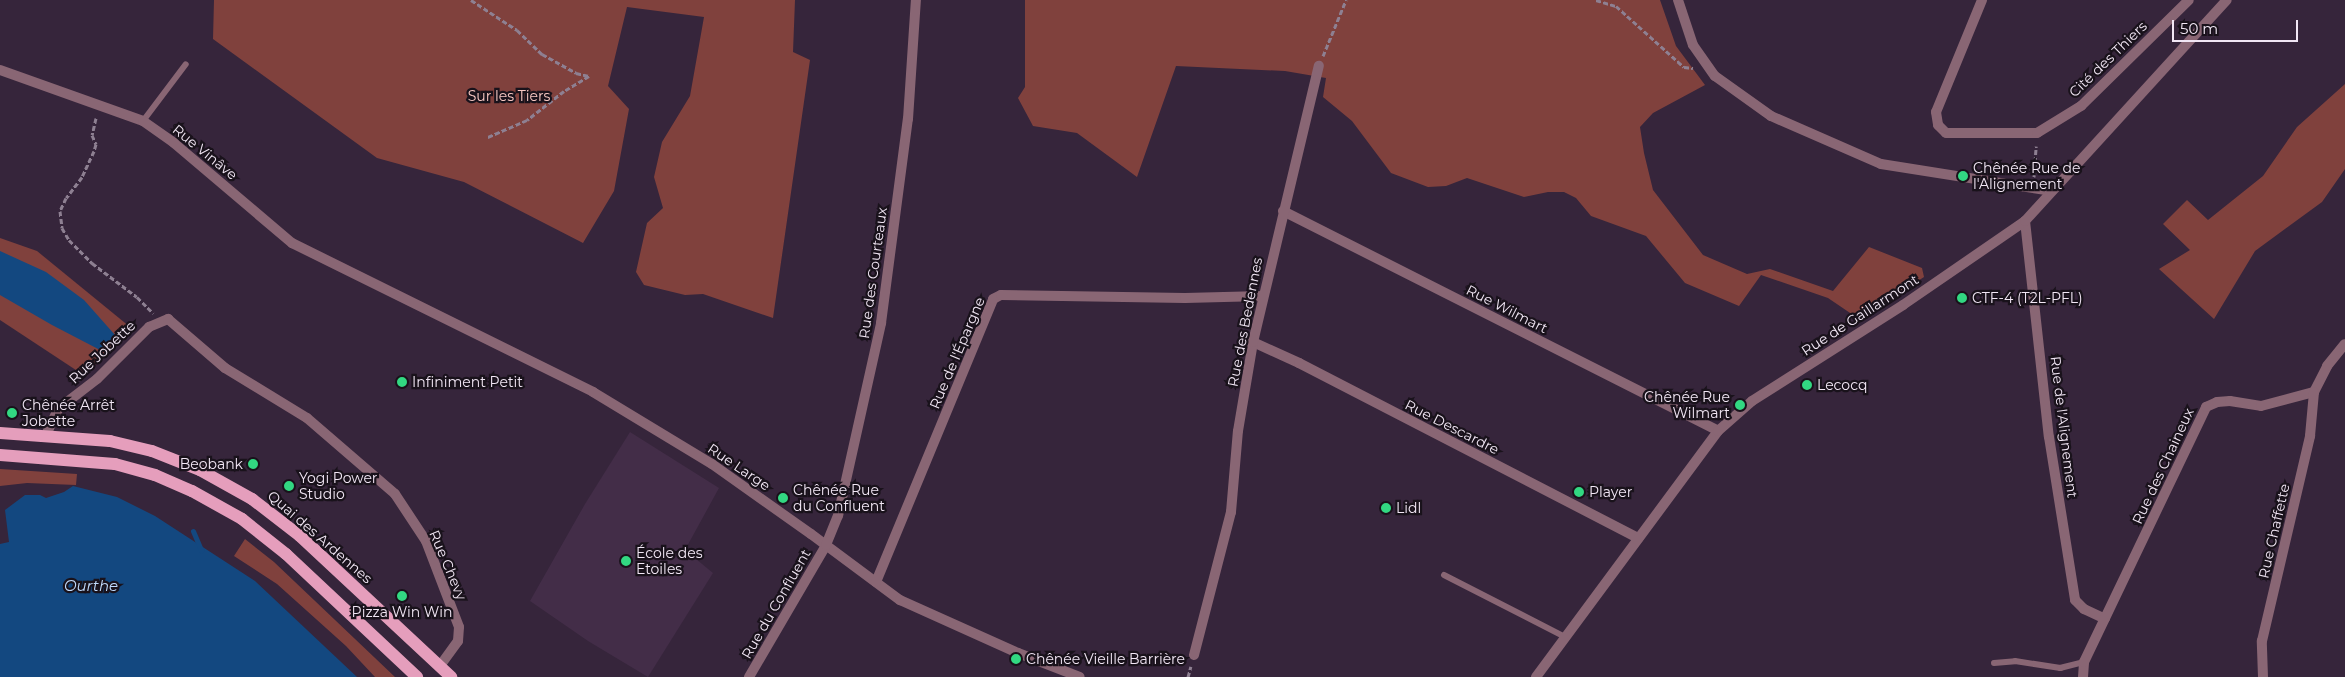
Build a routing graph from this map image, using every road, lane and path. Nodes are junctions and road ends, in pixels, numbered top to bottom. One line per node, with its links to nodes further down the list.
1 (471, 0): 16 (path)
2 (916, 0): 33 (street, Rue des Courteaux)
3 (1346, 0): 10 (path)
4 (1596, 0): 11 (path)
5 (1678, 0): 11 (street)
6 (1982, 0): 15 (street)
7 (2189, 0): 15 (street, Cité des Thiers)
8 (2227, 0): 18 (street, Rue de Gaillarmont)
9 (186, 64): 14 (lane)
10 (1319, 66): 19 (street, Rue des Bedennes)
11 (1710, 69): 18 (street)
12 (0, 70): 13 (street, Rue Vinâve)
13 (100, 105): 14 (street, Rue Vinâve); 23 (path)
14 (144, 121): 21 (street, Rue Vinâve)
15 (2037, 133): 17 (path)
16 (488, 137)
17 (2034, 176)
18 (2051, 190): 20 (street, Rue de Gaillarmont)
19 (1283, 211): 22 (street, Rue des Bedennes); 28 (street, Rue Wilmart)
20 (2025, 221): 28 (street, Rue de Gaillarmont); 36 (street, Rue de l'Alignement)
21 (376, 285): 33 (street, Rue Large)
22 (1262, 296): 24 (street, Rue des Bedennes); 35 (street, Rue de l'Épargne)
23 (142, 302)
24 (1253, 342): 32 (street, Rue Descardre); 38 (street, Rue des Bedennes)
25 (2345, 344): 27 (street)
26 (262, 389): 30 (street, Rue Jobette); 41 (street, Rue Chevy)
27 (2314, 392): 36 (street, Rue des Chaineux); 48 (street, Rue Chaffette)
28 (1718, 431): 32 (street, Rue de Gaillarmont)
29 (0, 433): 30 (main road, Quai des Ardennes)
30 (46, 435): 41 (main road, Quai des Ardennes)
31 (0, 454): 42 (main road)
32 (1638, 538): 37 (street, Rue de Gaillarmont)
33 (826, 545): 35 (street, Rue Large); 44 (street, Rue du Confluent)
34 (1444, 575): 37 (lane)
35 (876, 582): 45 (street, Rue Large)
36 (2105, 619): 39 (street, Rue des Chaineux)
37 (1567, 638): 46 (street, Rue de Gaillarmont)
38 (1194, 656)
39 (2084, 662): 40 (lane); 47 (street)
40 (1994, 663)
41 (440, 666): 43 (main road, Quai des Ardennes)
42 (417, 677)
43 (451, 677)
44 (750, 677)
45 (1080, 677)
46 (1536, 677)
47 (2083, 677)
48 (2263, 677)

